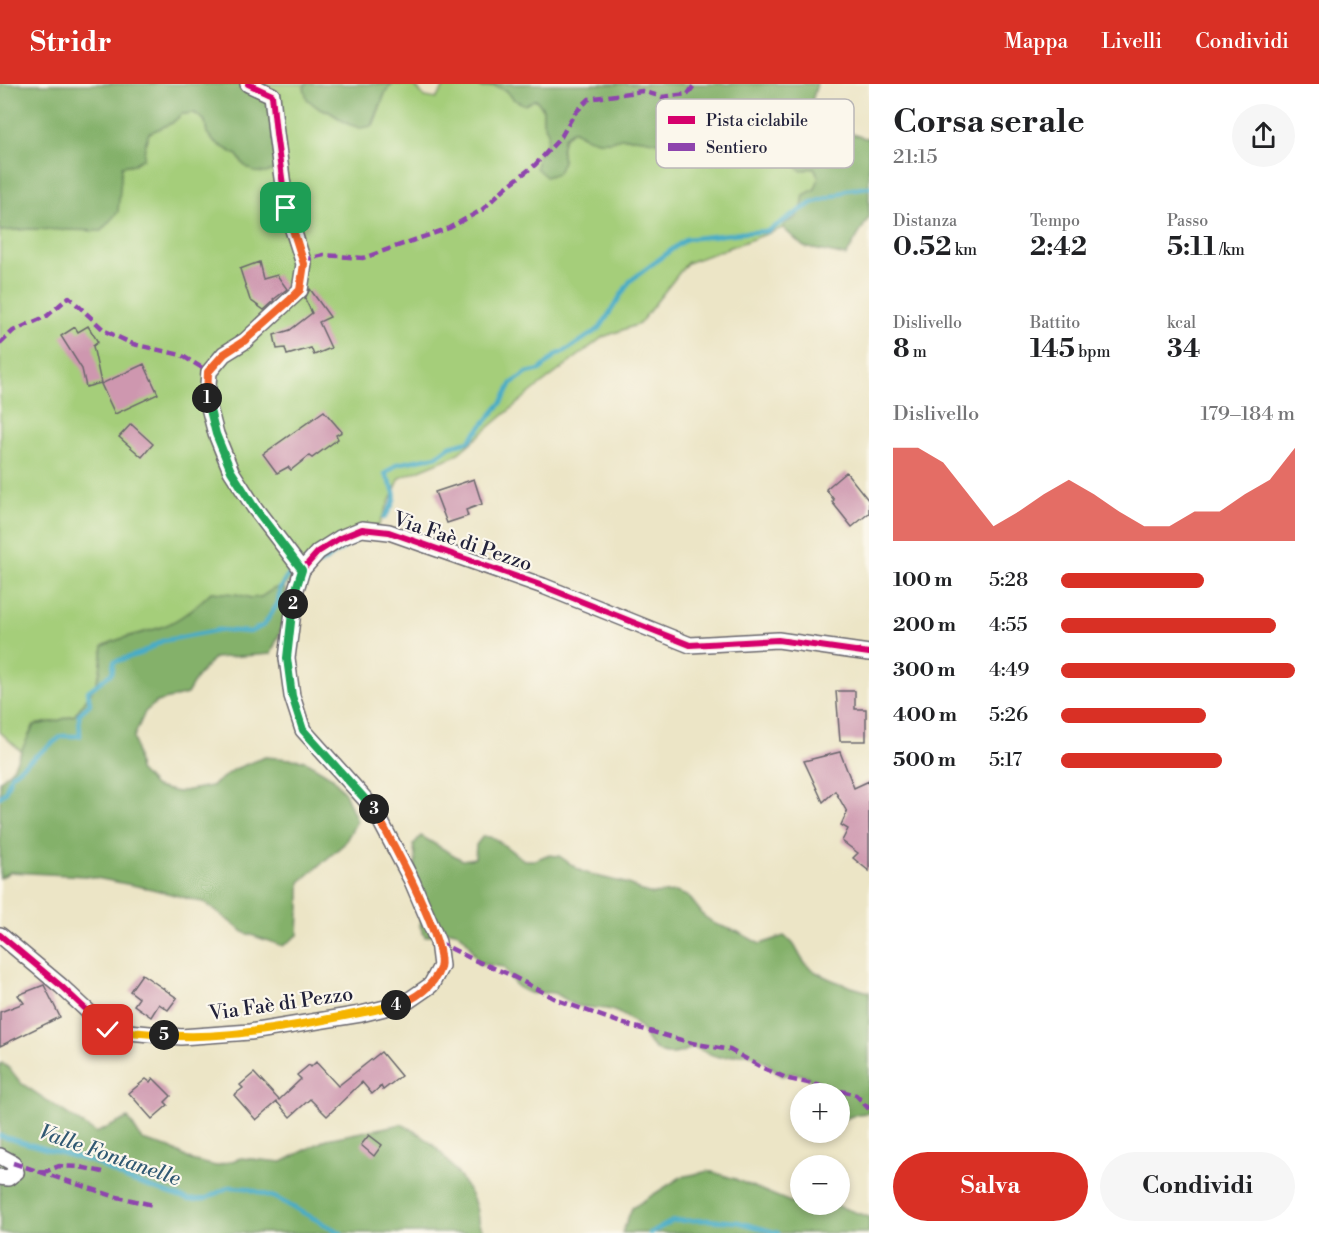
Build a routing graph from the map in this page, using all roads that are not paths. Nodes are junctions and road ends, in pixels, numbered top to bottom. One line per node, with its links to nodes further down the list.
1 (248, 84): 2 (street)
2 (302, 570): 3 (street, Via Faè di Pezzo); 4 (street, Via Faè di Pezzo)
3 (869, 653)
4 (0, 935)
5 (0, 1156): 6 (street)
6 (0, 1178)

